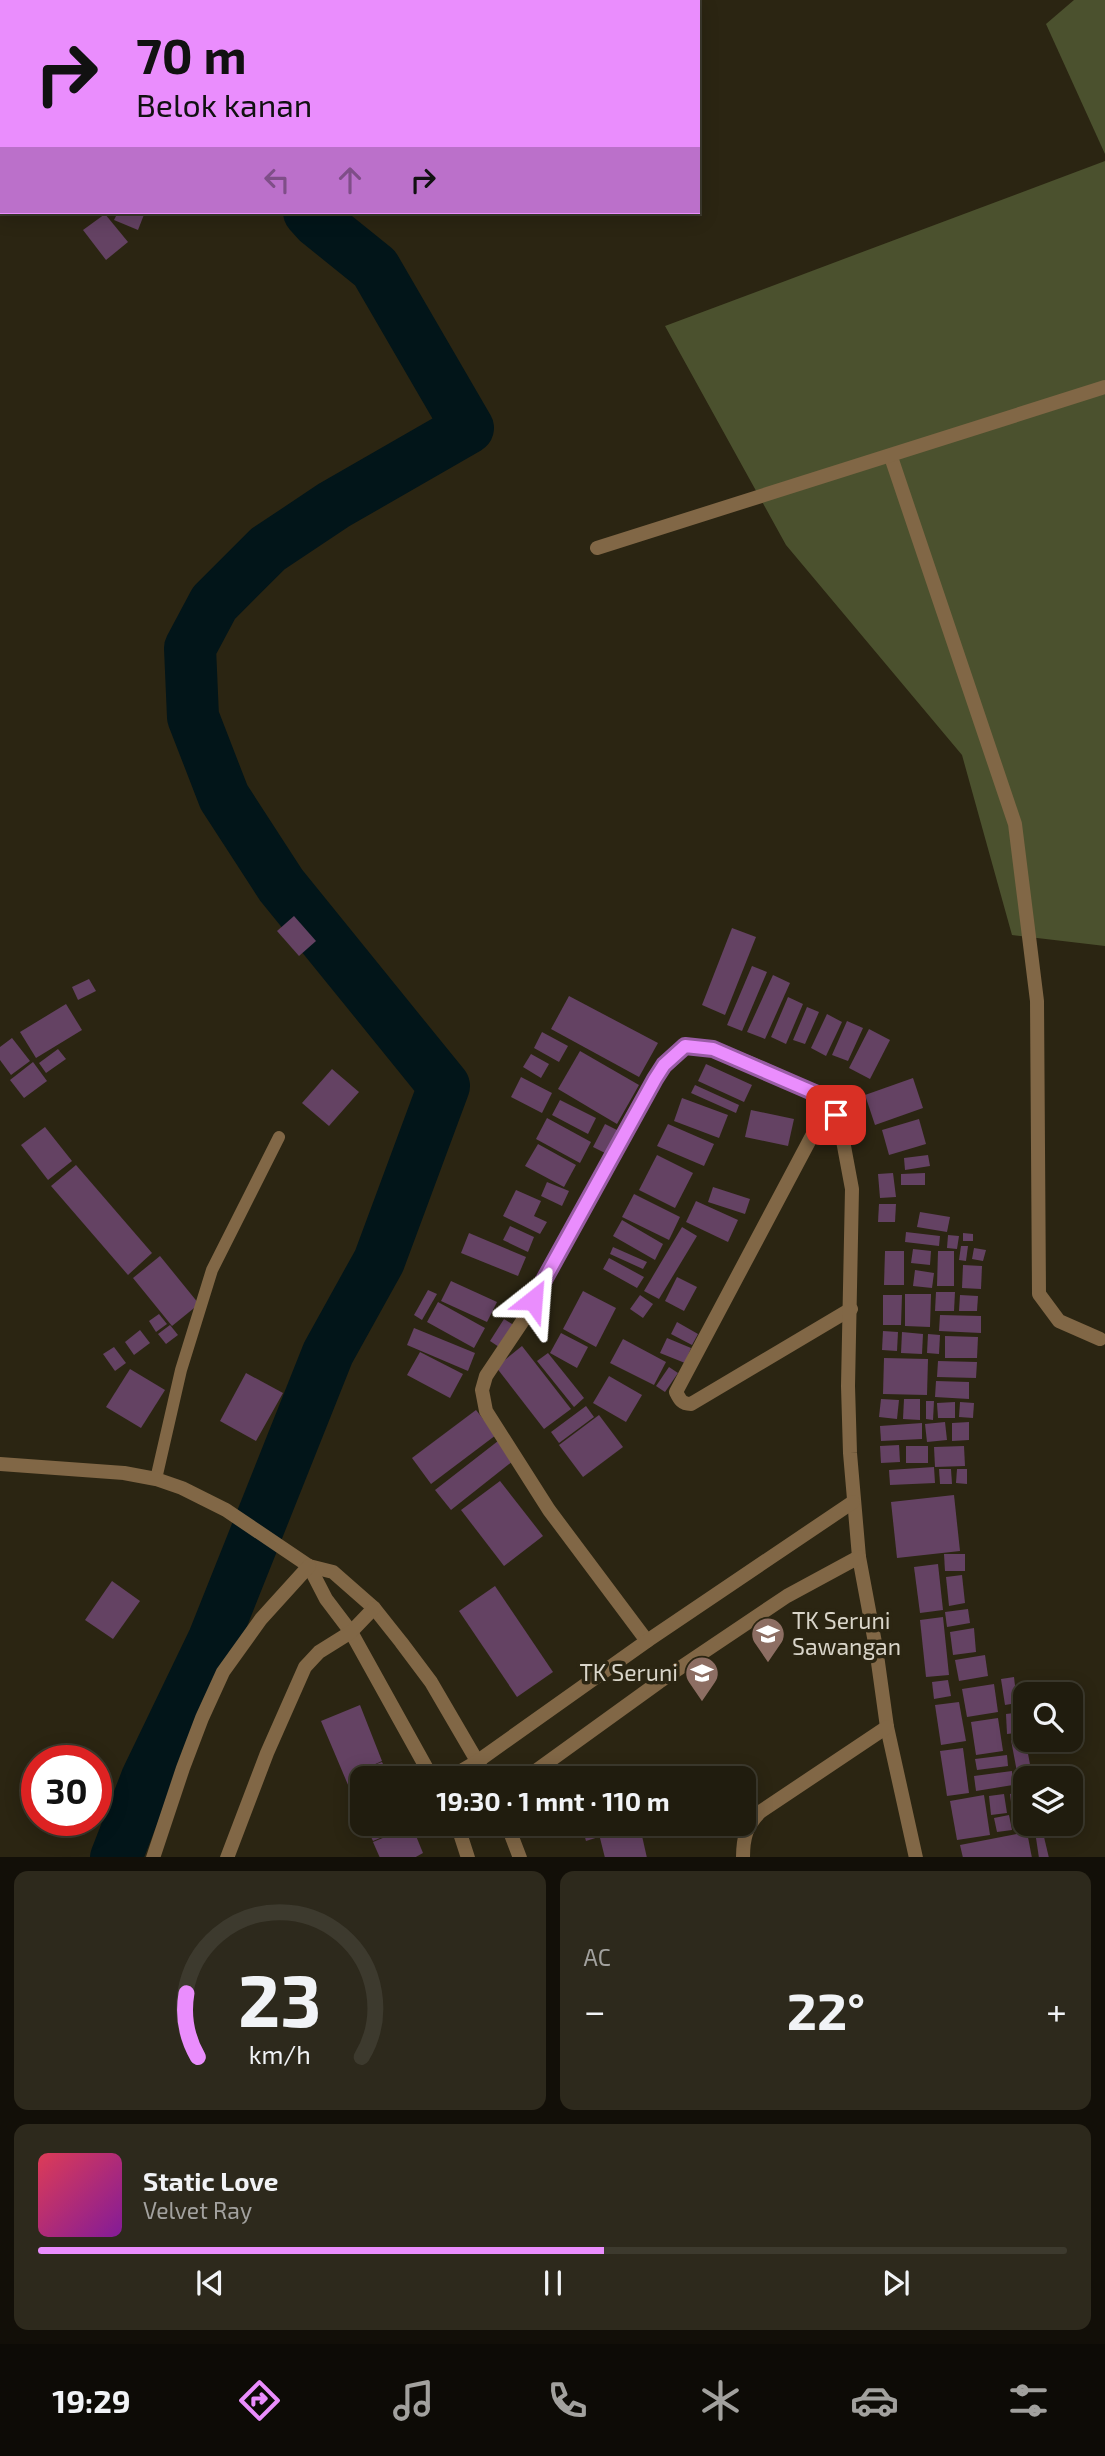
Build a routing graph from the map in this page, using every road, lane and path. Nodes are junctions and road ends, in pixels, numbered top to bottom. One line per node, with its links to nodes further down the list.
1 (1105, 387): 2 (street)
2 (891, 457): 3 (street); 7 (street)
3 (597, 548)
4 (831, 1100): 6 (street); 6 (street); 15 (street)
5 (279, 1137): 9 (lane)
6 (851, 1309): 10 (street)
7 (1100, 1339)
8 (0, 1464): 9 (street)
9 (156, 1479): 12 (street)
10 (853, 1502): 11 (street); 15 (street)
11 (859, 1557): 16 (street); 21 (street)
12 (309, 1566): 13 (street); 14 (street); 25 (street)
13 (374, 1608): 14 (street); 17 (street)
14 (351, 1632): 18 (street); 24 (street)
15 (647, 1641): 17 (street)
16 (887, 1727): 28 (street); 29 (street)
17 (478, 1761): 19 (street); 20 (street)
18 (425, 1766)
19 (469, 1766)
20 (480, 1766)
21 (543, 1766)
22 (461, 1836): 26 (street)
23 (512, 1836): 27 (street)
24 (229, 1856)
25 (153, 1857)
26 (468, 1857)
27 (520, 1857)
28 (743, 1857)
29 (916, 1857)

